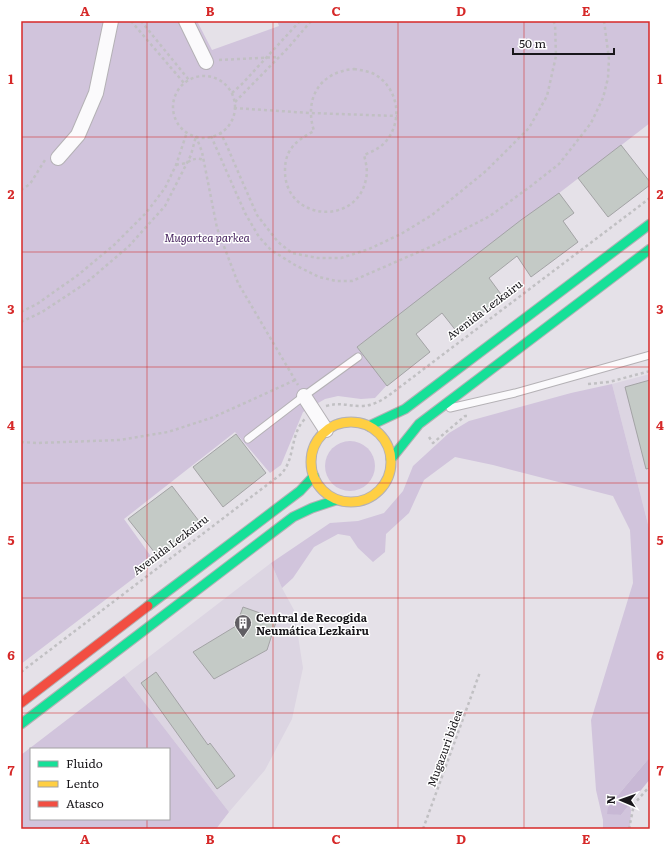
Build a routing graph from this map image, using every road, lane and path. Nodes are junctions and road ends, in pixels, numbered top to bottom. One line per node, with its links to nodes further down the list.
1 (110, 21): 23 (street)
2 (131, 21): 13 (path)
3 (141, 21): 12 (path)
4 (186, 21): 11 (street)
5 (300, 21): 10 (path)
6 (311, 21): 9 (path)
7 (553, 21): 20 (path)
8 (604, 21): 22 (path)
9 (279, 57): 10 (path); 15 (path)
10 (265, 58): 11 (path); 14 (path)
11 (206, 62)
12 (189, 80): 13 (path); 14 (path)
13 (184, 83): 19 (path)
14 (232, 93): 15 (path)
15 (235, 103): 16 (path)
16 (234, 108): 17 (path); 20 (path)
17 (310, 113): 18 (path); 18 (path); 18 (path)
18 (397, 116)
19 (187, 132): 21 (path); 26 (path)
20 (220, 132): 22 (path)
21 (196, 136): 22 (path); 24 (path); 25 (path)
22 (211, 136)
23 (58, 158): 27 (path)
24 (204, 160): 25 (path); 35 (path)
25 (187, 162): 26 (path); 32 (path)
26 (176, 165): 31 (path)
27 (21, 190)
28 (650, 198): 37 (path, Avenida Lezkairu)
29 (650, 224): 40 (street)
30 (650, 249): 38 (street)
31 (21, 312)
32 (21, 322)
33 (650, 355): 38 (lane)
34 (358, 357): 36 (lane)
35 (295, 380): 36 (path); 43 (path)
36 (304, 396): 41 (street); 42 (lane)
37 (321, 408)
38 (436, 411): 44 (street)
39 (308, 416): 47 (path, Avenida Lezkairu)
40 (370, 426): 41 (street); 44 (street)
41 (326, 430): 45 (street)
42 (248, 439)
43 (21, 442)
44 (391, 459): 46 (street)
45 (314, 476): 46 (street); 49 (street)
46 (336, 500): 50 (street)
47 (21, 672)
48 (480, 672): 52 (path, Mugazuri bidea)
49 (21, 703)
50 (21, 724)
51 (650, 786): 53 (path)
52 (423, 829)
53 (629, 829)

